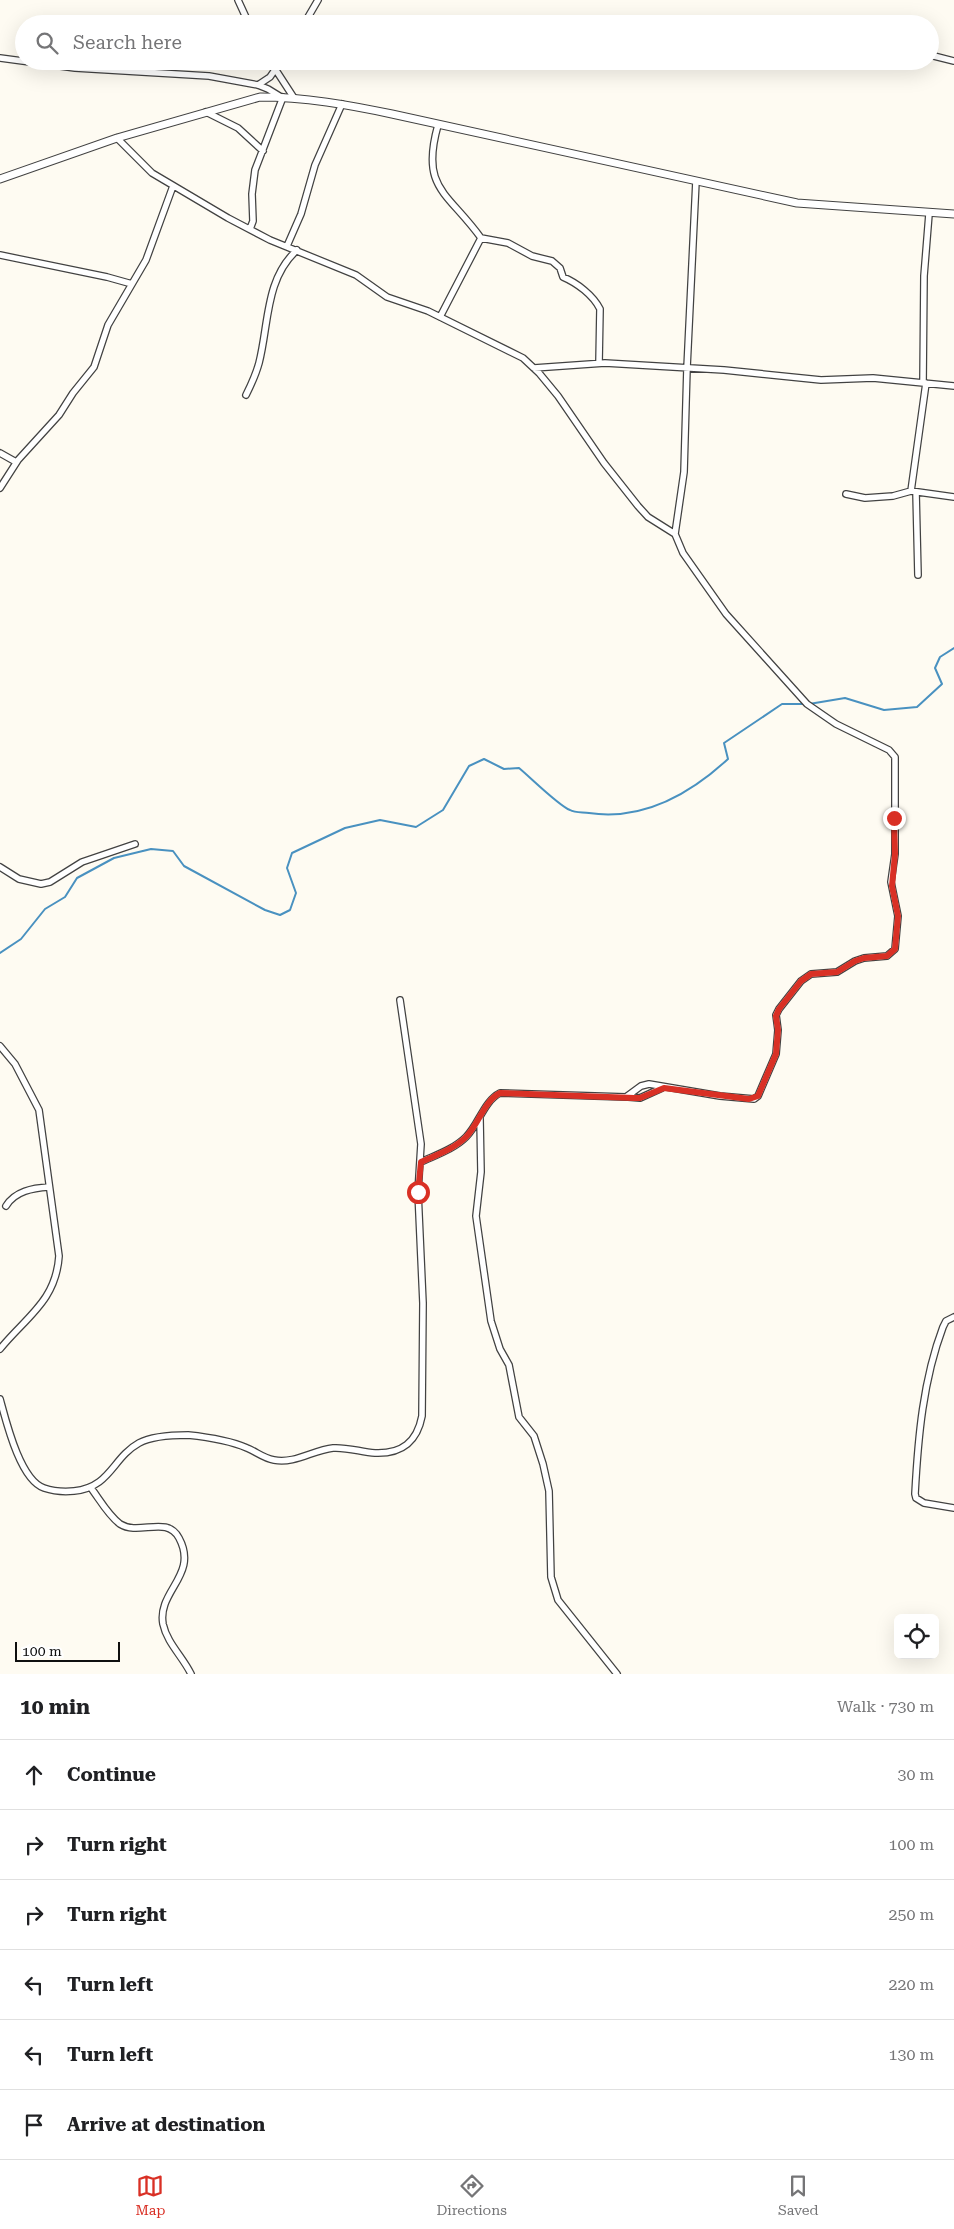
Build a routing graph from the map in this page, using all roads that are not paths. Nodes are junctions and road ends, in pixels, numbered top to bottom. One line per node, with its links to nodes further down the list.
1 (238, 0): 3 (street)
2 (318, 0): 4 (street)
3 (245, 15)
4 (309, 15)
5 (939, 57): 8 (street)
6 (0, 58): 7 (street)
7 (15, 60)
8 (954, 61)
9 (108, 70): 11 (street)
10 (275, 70): 11 (street); 13 (street)
11 (258, 85): 12 (street)
12 (282, 97): 13 (street); 15 (street); 18 (street)
13 (294, 98): 14 (street)
14 (342, 104): 16 (street); 26 (street)
15 (206, 112): 17 (street); 18 (street)
16 (438, 125): 20 (street); 25 (street)
17 (117, 138): 19 (street); 21 (street)
18 (262, 151): 24 (street)
19 (0, 179)
20 (696, 181): 22 (street); 33 (street)
21 (173, 186): 24 (street); 29 (street)
22 (929, 214): 23 (street); 34 (street)
23 (954, 214)
24 (250, 229): 26 (street)
25 (481, 238): 30 (street); 31 (street)
26 (287, 246): 27 (street)
27 (297, 250): 30 (street); 36 (street)
28 (0, 255): 29 (street)
29 (132, 284): 38 (street)
30 (440, 317): 32 (street)
31 (600, 363): 32 (street); 33 (street)
32 (534, 368): 43 (street)
33 (686, 368): 34 (street); 43 (street)
34 (924, 383): 35 (street); 40 (street)
35 (954, 386)
36 (246, 395)
37 (0, 453): 38 (street)
38 (16, 462): 39 (street)
39 (0, 488)
40 (914, 492): 41 (street); 42 (street); 44 (street)
41 (846, 494)
42 (954, 497)
43 (674, 534): 49 (street)
44 (918, 575)
45 (135, 844): 46 (street)
46 (0, 867)
47 (400, 1000): 52 (street)
48 (0, 1046): 53 (street)
49 (664, 1088): 50 (street); 50 (street)
50 (626, 1097): 51 (street)
51 (480, 1118): 52 (street); 61 (street)
52 (421, 1162): 58 (street)
53 (49, 1187): 54 (street); 56 (street)
54 (6, 1206)
55 (954, 1317): 59 (street)
56 (0, 1350)
57 (0, 1399): 58 (street)
58 (91, 1488): 60 (street)
59 (954, 1508)
60 (191, 1674)
61 (617, 1674)

